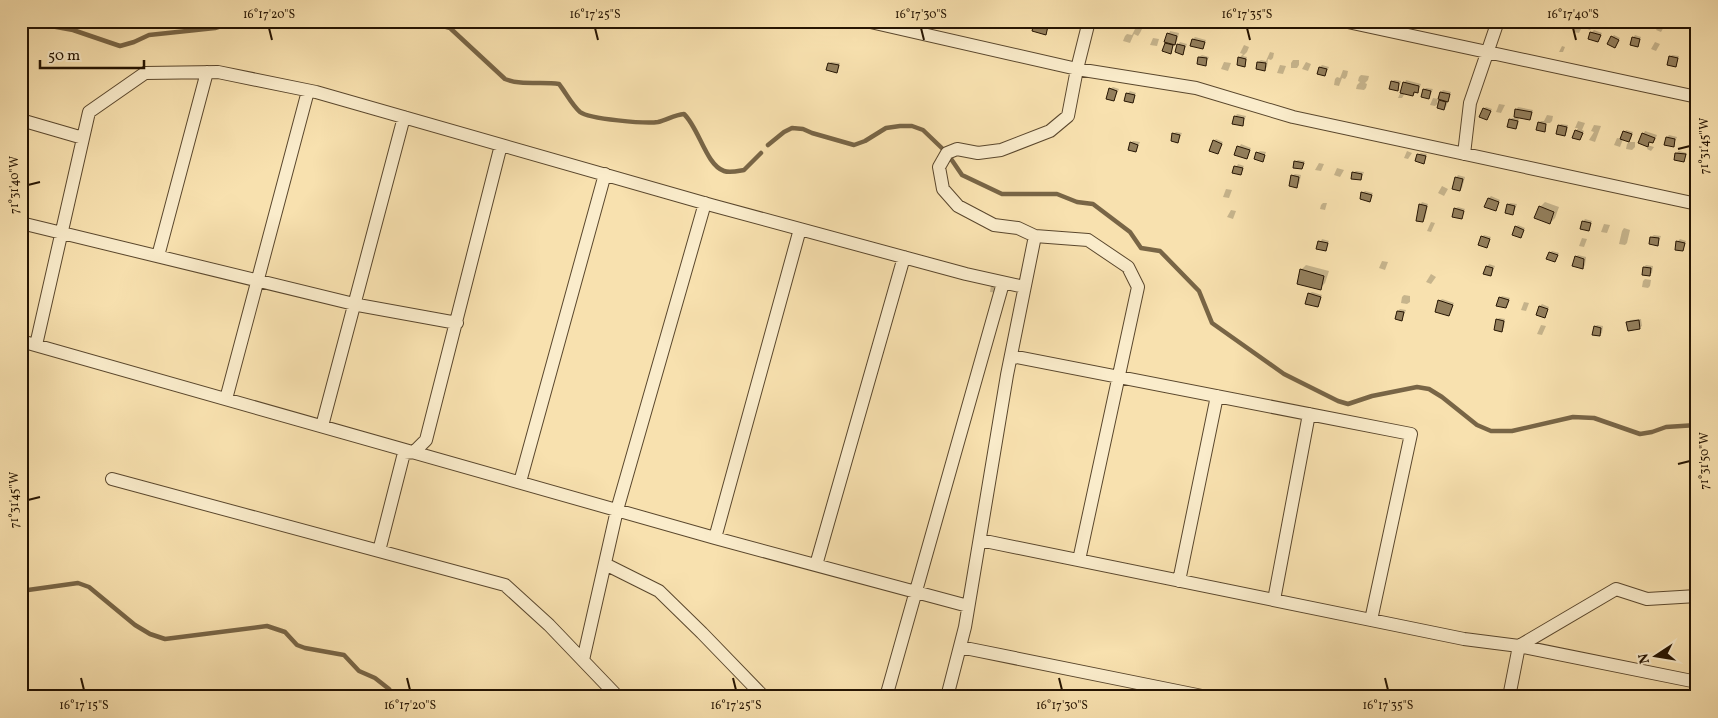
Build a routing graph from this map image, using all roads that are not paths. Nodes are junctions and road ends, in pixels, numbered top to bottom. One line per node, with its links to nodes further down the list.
1 (866, 21): 6 (street)
2 (1089, 21): 6 (street)
3 (1343, 21): 5 (street)
4 (1498, 21): 5 (street)
5 (1487, 53): 9 (street); 14 (street)
6 (1077, 69): 14 (street); 21 (street)
7 (207, 72): 8 (street); 12 (street); 22 (street)
8 (308, 91): 10 (street); 24 (street)
9 (1696, 93)
10 (404, 117): 13 (street); 27 (street)
11 (21, 120): 12 (street)
12 (83, 138): 20 (street)
13 (501, 145): 15 (street); 28 (street)
14 (1464, 154): 17 (street)
15 (605, 174): 16 (street); 39 (street)
16 (705, 203): 19 (street); 40 (street)
17 (1697, 204)
18 (21, 222): 20 (street)
19 (800, 228): 23 (street); 41 (street)
20 (62, 232): 22 (street); 30 (street)
21 (1035, 236): 26 (street); 32 (street)
22 (158, 256): 24 (street)
23 (904, 256): 25 (street); 46 (street)
24 (258, 280): 27 (street); 34 (street)
25 (1003, 282): 26 (street); 48 (street)
26 (1024, 287): 31 (street)
27 (354, 304): 28 (street); 36 (street)
28 (457, 323): 37 (street)
29 (21, 341): 30 (street)
30 (36, 345): 34 (street)
31 (1010, 356): 32 (street); 42 (street)
32 (1118, 377): 33 (street); 44 (street)
33 (1217, 396): 35 (street); 47 (street)
34 (226, 399): 36 (street)
35 (1309, 414): 50 (street); 52 (street)
36 (322, 426): 37 (street)
37 (414, 452): 39 (street); 43 (street)
38 (112, 479): 43 (street)
39 (520, 482): 40 (street)
40 (617, 510): 41 (street); 45 (street)
41 (715, 538): 46 (street)
42 (980, 540): 44 (street); 51 (street)
43 (379, 551): 55 (street)
44 (1079, 560): 47 (street)
45 (605, 564): 55 (street); 58 (street)
46 (816, 565): 48 (street)
47 (1179, 581): 50 (street)
48 (915, 592): 51 (street); 59 (street)
49 (1697, 596): 53 (street)
50 (1274, 600): 52 (street)
51 (968, 606): 54 (street)
52 (1371, 620): 53 (street)
53 (1519, 646): 56 (street); 62 (street)
54 (960, 647): 60 (street); 61 (street)
55 (583, 660): 57 (street)
56 (1697, 682)
57 (618, 697)
58 (764, 697)
59 (886, 697)
60 (948, 697)
61 (1207, 697)
62 (1509, 697)

